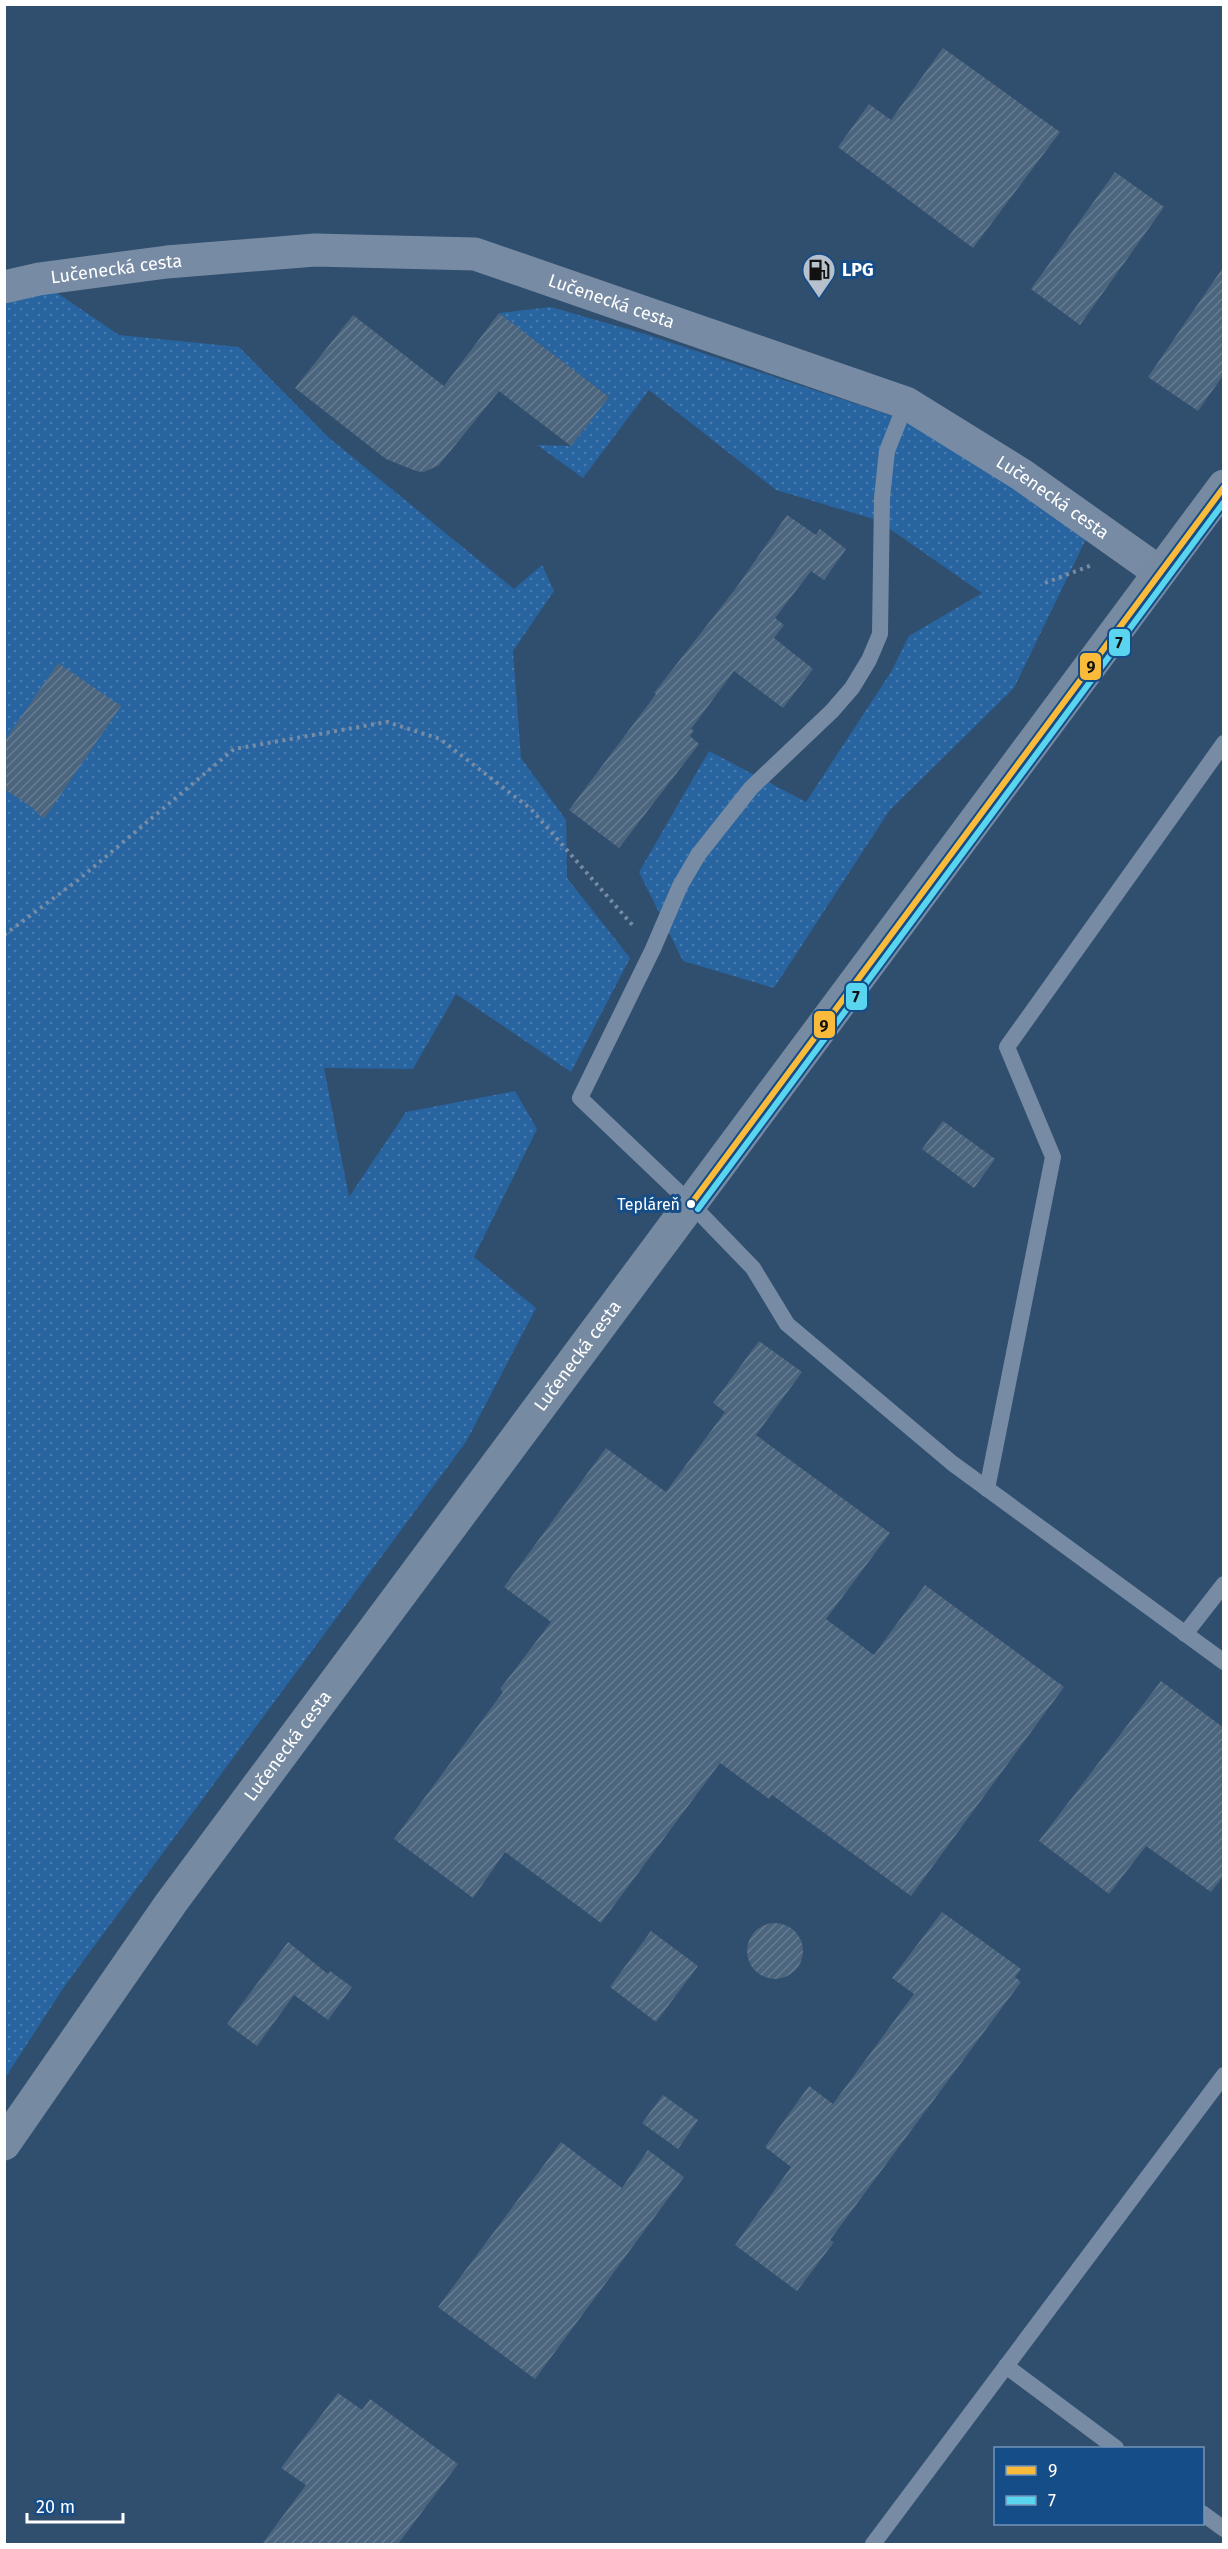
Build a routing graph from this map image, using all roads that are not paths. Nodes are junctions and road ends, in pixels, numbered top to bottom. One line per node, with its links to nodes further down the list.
1 (4, 287): 2 (street, Lučenecká cesta)
2 (906, 403): 4 (street, Lučenecká cesta); 6 (lane)
3 (1224, 486): 4 (main road, Lučenecká cesta)
4 (1159, 572): 6 (main road, Lučenecká cesta)
5 (1224, 743): 7 (lane)
6 (691, 1204): 7 (lane); 12 (main road, Lučenecká cesta)
7 (987, 1489): 9 (lane)
8 (1224, 1584): 9 (lane)
9 (1185, 1634): 10 (lane)
10 (1224, 1662)
11 (1224, 2075): 13 (lane)
12 (4, 2144)
13 (1006, 2366): 14 (lane); 17 (lane)
14 (1115, 2447)
15 (1204, 2514): 16 (lane)
16 (1224, 2529)
17 (873, 2544)

